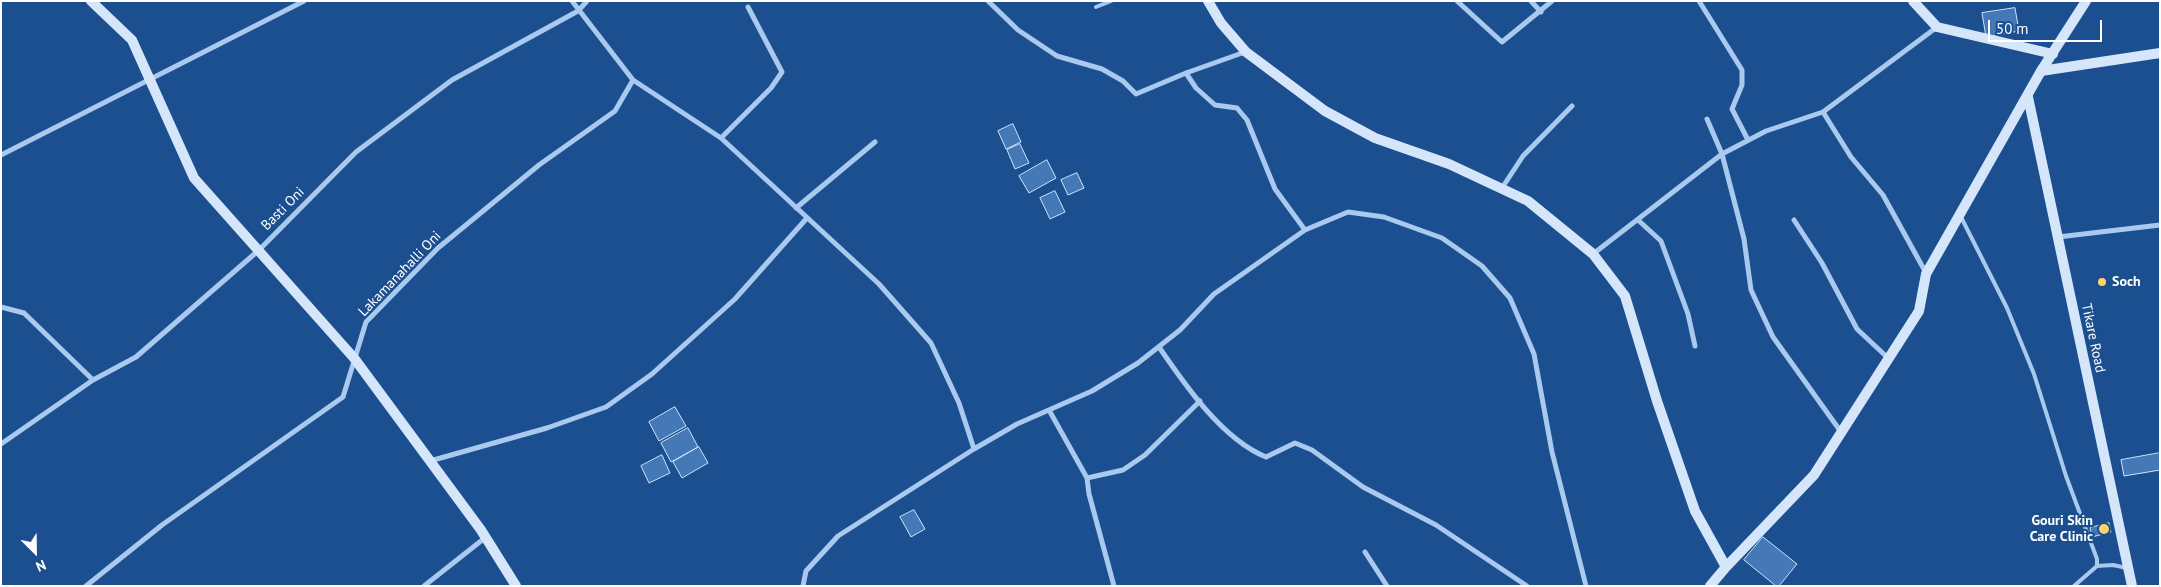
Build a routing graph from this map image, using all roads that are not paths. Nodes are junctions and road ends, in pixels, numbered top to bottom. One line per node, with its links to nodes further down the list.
1 (91, 1): 25 (street)
2 (304, 1): 25 (street)
3 (572, 1): 16 (street)
4 (587, 1): 16 (street, Basti Oni)
5 (988, 1): 23 (street)
6 (1111, 1): 15 (lane)
7 (1208, 1): 19 (street)
8 (1457, 1): 17 (street)
9 (1531, 1): 17 (street)
10 (1552, 1): 17 (street)
11 (1699, 1): 31 (street)
12 (1913, 1): 18 (street)
13 (2086, 1): 21 (street)
14 (748, 7): 30 (street)
15 (1096, 7)
16 (578, 11): 24 (street); 44 (street, Basti Oni)
17 (1541, 12)
18 (1937, 27): 21 (street); 28 (street)
19 (1246, 52): 23 (street); 35 (street)
20 (2160, 53): 22 (street)
21 (2053, 54): 22 (street)
22 (2041, 71): 26 (street)
23 (1186, 73): 42 (street)
24 (633, 80): 30 (street); 50 (street, Lakamanahalli Oni)
25 (150, 81): 34 (street); 44 (street)
26 (2028, 97): 37 (street); 43 (street, Tikare Road)
27 (1572, 106): 35 (street)
28 (1823, 112): 31 (street); 46 (street)
29 (1707, 119): 33 (street)
30 (721, 138): 36 (street)
31 (1748, 140): 33 (street)
32 (875, 142): 36 (street)
33 (1722, 154): 39 (street); 55 (street)
34 (1, 155)
35 (1502, 189): 45 (street)
36 (796, 208): 38 (street)
37 (1960, 215): 46 (street); 62 (lane)
38 (807, 218): 57 (street); 58 (street)
39 (1638, 220): 45 (street); 48 (street)
40 (1794, 220): 51 (street)
41 (2160, 225): 43 (street)
42 (1305, 230): 49 (street); 72 (street)
43 (2058, 237): 64 (street, Tikare Road)
44 (258, 250): 50 (street); 52 (street, Basti Oni)
45 (1593, 254): 63 (street)
46 (1926, 274): 51 (street)
47 (1, 307): 52 (street)
48 (1696, 346)
49 (1159, 347): 53 (street); 54 (street)
50 (354, 358): 58 (street); 65 (street, Lakamanahalli Oni)
51 (1888, 358): 55 (street)
52 (93, 380): 56 (street, Basti Oni)
53 (1200, 401): 59 (street); 71 (street)
54 (1049, 410): 57 (street); 59 (street)
55 (1841, 432): 63 (street)
56 (1, 444)
57 (974, 448): 68 (street)
58 (430, 461): 60 (street)
59 (1087, 478): 69 (street)
60 (486, 537): 66 (street); 67 (street)
61 (1365, 552): 70 (street)
62 (2097, 566): 64 (lane); 74 (lane)
63 (1726, 567): 73 (street)
64 (2128, 569): 75 (street, Tikare Road)
65 (86, 586)
66 (424, 586)
67 (516, 586)
68 (804, 586)
69 (1114, 586)
70 (1387, 586)
71 (1527, 586)
72 (1586, 586)
73 (1710, 586)
74 (2074, 586)
75 (2132, 586)

